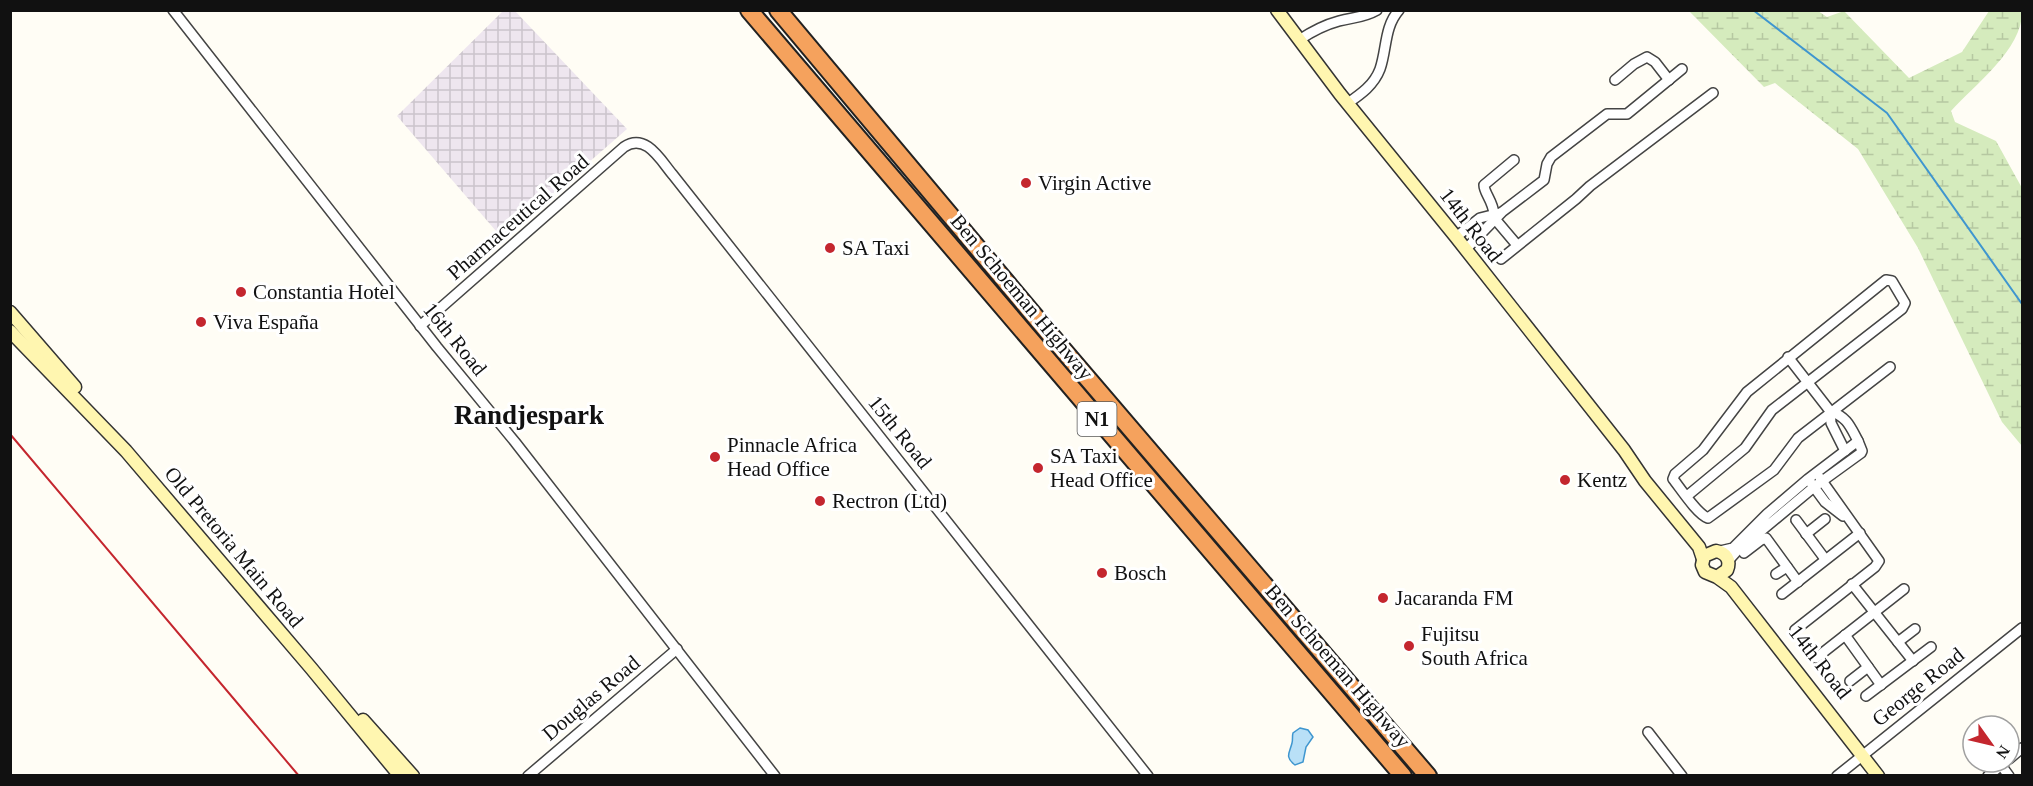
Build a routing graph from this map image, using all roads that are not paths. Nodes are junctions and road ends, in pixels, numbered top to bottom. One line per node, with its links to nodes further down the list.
1 (173, 10): 23 (street, 16th Road)
2 (749, 10): 69 (highway, Ben Schoeman Highway / N1)
3 (778, 10): 10 (highway, Ben Schoeman Highway / N1)
4 (789, 10): 10 (highway)
5 (1277, 10): 8 (street, 14th Road)
6 (1377, 10): 8 (street)
7 (1399, 10): 14 (street)
8 (1299, 40): 14 (street, 14th Road)
9 (1682, 69): 12 (street)
10 (830, 72): 70 (highway, Ben Schoeman Highway / N1)
11 (1615, 80): 12 (street)
12 (1669, 80): 17 (street)
13 (1713, 93): 19 (street)
14 (1348, 103): 18 (street, 14th Road)
15 (642, 143): 23 (street, Pharmaceutical Road); 68 (street, 15th Road)
16 (1514, 160): 17 (street)
17 (1497, 215): 18 (street); 19 (street); 20 (street)
18 (1456, 237): 20 (street, 14th Road)
19 (1517, 245): 21 (street)
20 (1466, 249): 40 (street, 14th Road)
21 (1501, 260)
22 (10, 312): 30 (street, Old Pretoria Main Road)
23 (420, 326): 54 (street, 16th Road)
24 (10, 331): 30 (street, Old Pretoria Main Road)
25 (1788, 357): 27 (street); 27 (street); 33 (street)
26 (1890, 367): 28 (street)
27 (1808, 383): 28 (street); 33 (street)
28 (1830, 411): 29 (street); 31 (street); 33 (street)
29 (1858, 441): 31 (street); 32 (street)
30 (126, 451): 58 (street, Old Pretoria Main Road)
31 (1845, 451): 32 (street)
32 (1815, 480): 36 (street); 40 (street)
33 (1687, 496)
34 (1825, 519): 37 (street)
35 (1796, 520): 37 (street)
36 (1860, 533): 39 (street); 44 (street)
37 (1806, 534): 39 (street)
38 (1744, 553): 41 (street)
39 (1825, 559): 43 (street)
40 (1718, 562): 63 (street, 14th Road)
41 (1787, 567): 42 (street); 43 (street)
42 (1776, 574)
43 (1798, 582): 46 (street)
44 (1852, 584): 47 (street); 50 (street)
45 (1904, 589): 47 (street)
46 (1782, 594)
47 (1874, 612): 51 (street); 52 (street)
48 (2022, 628): 63 (street, George Road)
49 (1915, 629): 52 (street)
50 (1795, 630)
51 (1845, 635): 55 (street); 57 (street)
52 (1898, 642): 56 (street)
53 (1931, 647): 56 (street)
54 (677, 649): 66 (street, Douglas Road); 67 (street, 16th Road)
55 (1816, 658)
56 (1913, 661): 60 (street)
57 (1868, 667): 59 (street); 60 (street)
58 (311, 668): 64 (street, Old Pretoria Main Road); 65 (street, Old Pretoria Main Road)
59 (1850, 681)
60 (1881, 685): 61 (street)
61 (1866, 696)
62 (1648, 732): 71 (street)
63 (1864, 753): 72 (street, George Road); 73 (street, 14th Road); 74 (street, 14th Road)
64 (400, 776)
65 (412, 776)
66 (528, 776)
67 (775, 776)
68 (1148, 776)
69 (1402, 776)
70 (1428, 776)
71 (1682, 776)
72 (1836, 776)
73 (1878, 776)
74 (1886, 776)

